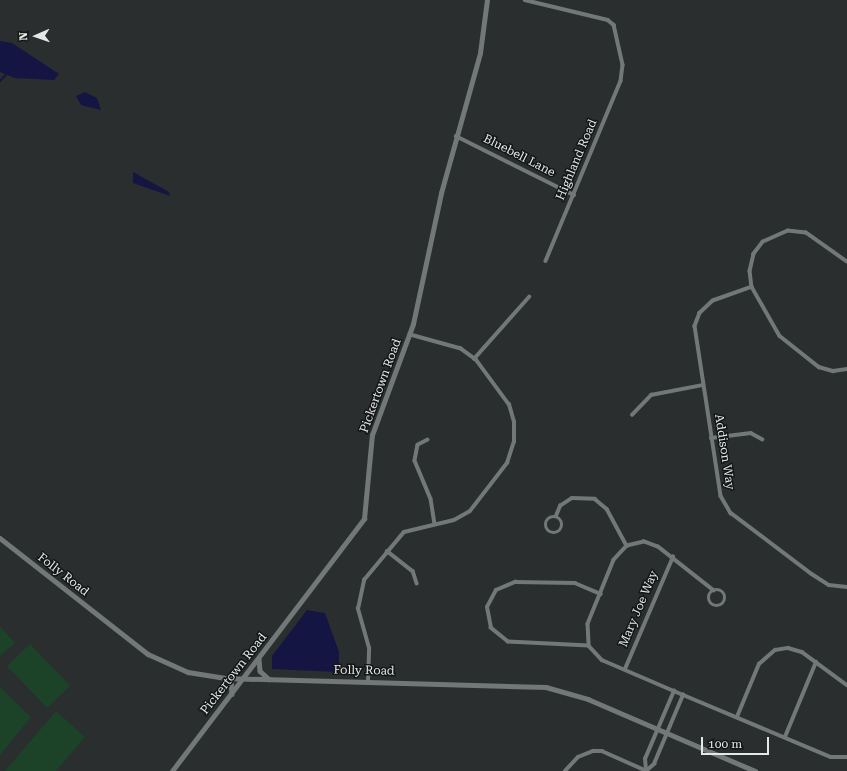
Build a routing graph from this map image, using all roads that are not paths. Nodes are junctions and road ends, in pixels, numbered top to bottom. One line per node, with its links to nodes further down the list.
1 (488, 0): 3 (street, Pickertown Road)
2 (525, 0): 4 (street, Highland Road)
3 (456, 136): 4 (street, Bluebell Lane); 9 (street, Pickertown Road)
4 (574, 195): 5 (street, Highland Road)
5 (546, 261)
6 (847, 262): 7 (street)
7 (752, 287): 11 (street); 12 (street, Addison Way)
8 (529, 297): 10 (street)
9 (410, 335): 10 (street); 28 (street, Pickertown Road)
10 (474, 359): 18 (street)
11 (847, 369)
12 (703, 385): 13 (street); 14 (street, Addison Way)
13 (632, 415)
14 (711, 438): 15 (street); 24 (street, Addison Way)
15 (762, 439)
16 (428, 440): 18 (street)
17 (556, 516): 17 (street); 20 (street)
18 (435, 524): 21 (street)
19 (0, 538): 31 (street, Folly Road)
20 (627, 546): 22 (street); 26 (street)
21 (387, 551): 23 (street); 34 (street)
22 (673, 557): 25 (street); 30 (street, Mary Joe Way)
23 (417, 583)
24 (847, 587)
25 (714, 591): 25 (street)
26 (601, 594): 27 (street); 27 (street)
27 (589, 646): 30 (street)
28 (259, 660): 32 (street, Pickertown Road); 33 (street)
29 (816, 662): 35 (street); 39 (street); 42 (street)
30 (625, 670): 36 (street)
31 (225, 678): 32 (street, Folly Road); 37 (street)
32 (244, 679): 33 (street, Folly Road); 37 (street, Pickertown Road)
33 (271, 679): 34 (street, Folly Road)
34 (368, 681): 40 (street, Folly Road)
35 (847, 685)
36 (674, 691): 38 (street); 40 (street)
37 (232, 694): 44 (street, Pickertown Road)
38 (683, 695): 39 (street); 41 (street)
39 (737, 717): 42 (street)
40 (657, 730): 41 (street, Folly Road); 46 (street)
41 (667, 734): 46 (street); 47 (street, Folly Road)
42 (785, 737): 43 (street)
43 (847, 757)
44 (172, 771)
45 (565, 771): 46 (street)
46 (646, 771)
47 (755, 771)

